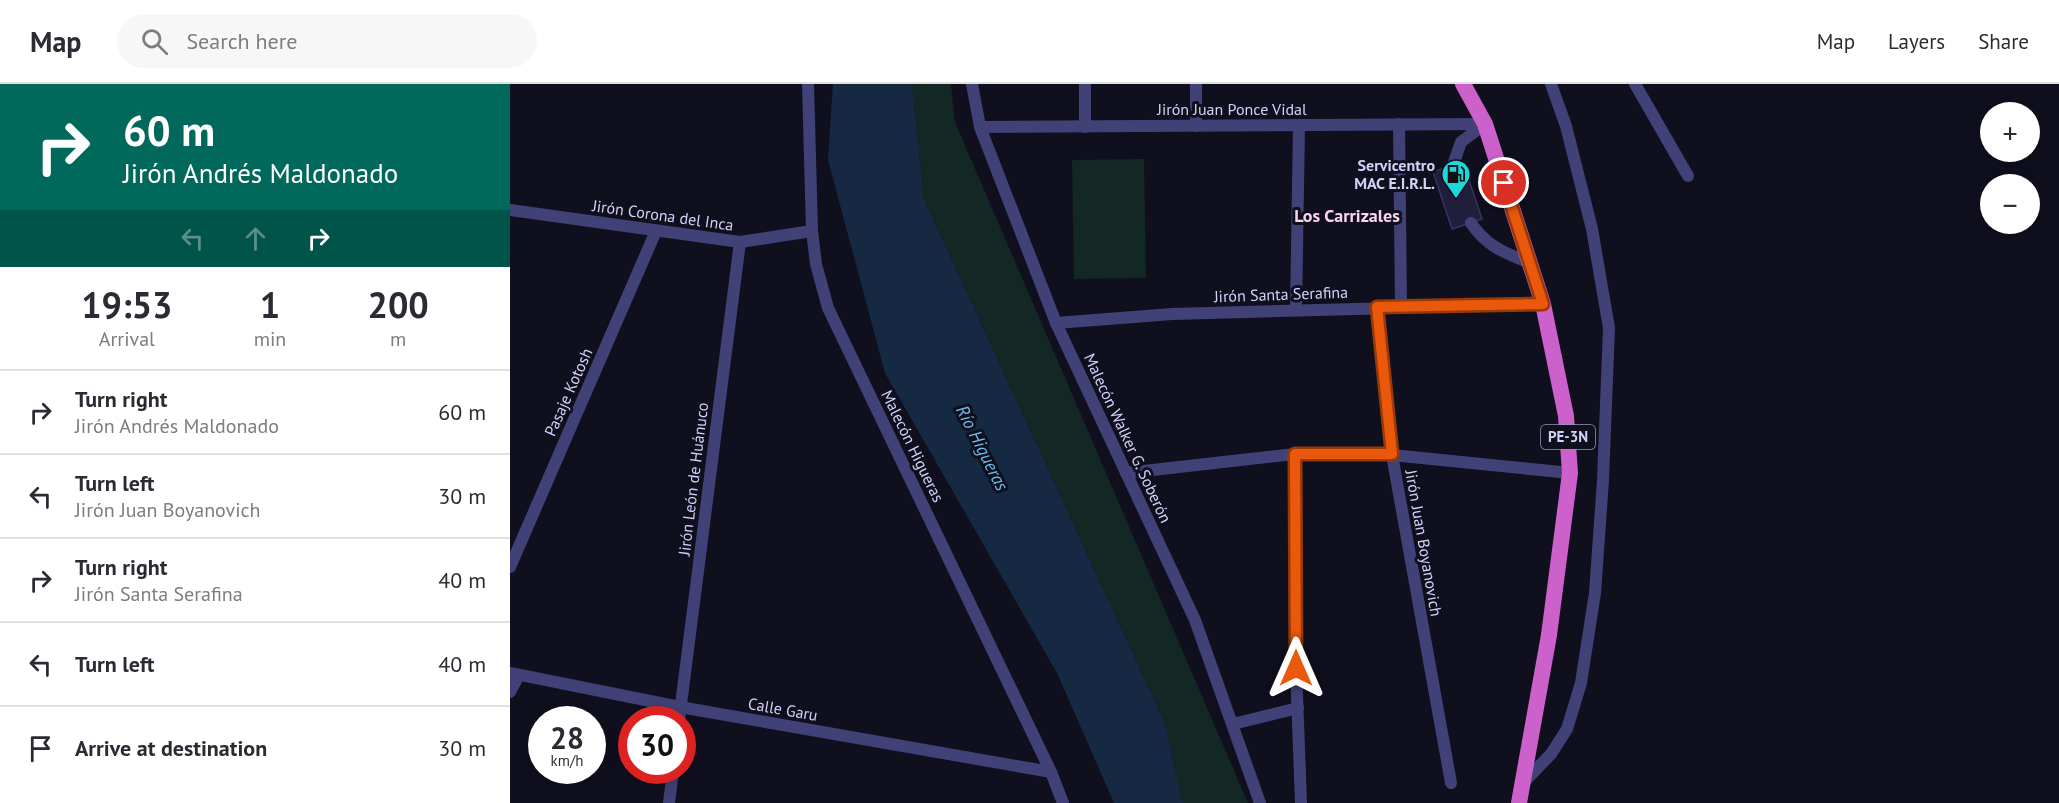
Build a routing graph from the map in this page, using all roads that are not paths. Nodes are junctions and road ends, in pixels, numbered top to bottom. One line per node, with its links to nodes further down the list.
1 (808, 84): 19 (street, Malecón Higueras)
2 (972, 84): 12 (street, Malecón Walker G. Soberón)
3 (1085, 84): 13 (street)
4 (1196, 84): 11 (street)
5 (1463, 84): 8 (highway, PE-3N)
6 (1551, 84): 40 (street)
7 (1635, 84): 15 (street)
8 (1485, 123): 9 (street, Jirón Juan Ponce Vidal); 14 (street); 21 (highway, PE-3N)
9 (1399, 124): 10 (street, Jirón Juan Ponce Vidal); 23 (street)
10 (1299, 125): 11 (street, Jirón Juan Ponce Vidal); 25 (street)
11 (1196, 126): 13 (street, Jirón Juan Ponce Vidal)
12 (980, 127): 13 (street, Jirón Juan Ponce Vidal); 26 (street, Malecón Walker G. Soberón)
13 (1085, 127)
14 (1454, 165)
15 (1688, 176)
16 (510, 210): 18 (street, Jirón Corona del Inca)
17 (1471, 223): 21 (street)
18 (656, 231): 20 (street, Jirón Corona del Inca); 31 (street, Pasaje Kotosh)
19 (812, 231): 20 (street, Jirón Corona del Inca); 39 (street, Malecón Higueras)
20 (740, 242): 35 (street, Jirón León de Huánuco)
21 (1530, 263): 22 (highway, PE-3N)
22 (1543, 304): 23 (street, Jirón Santa Serafina); 29 (highway, PE-3N)
23 (1401, 306): 24 (street, Jirón Santa Serafina)
24 (1377, 307): 25 (street, Jirón Santa Serafina); 28 (street, Jirón Juan Boyanovich)
25 (1296, 310): 26 (street, Jirón Santa Serafina)
26 (1056, 323): 30 (street, Malecón Walker G. Soberón)
27 (1295, 454): 28 (street); 30 (street); 36 (street)
28 (1392, 454): 29 (street); 41 (street, Jirón Juan Boyanovich)
29 (1570, 472): 40 (highway, PE-3N)
30 (1126, 473): 38 (street, Malecón Walker G. Soberón)
31 (510, 567)
32 (514, 674): 33 (street); 34 (street, Calle Garu)
33 (510, 692)
34 (646, 706)
35 (680, 706)
36 (1298, 708): 38 (street); 46 (street)
37 (696, 717): 39 (street, Calle Garu)
38 (1233, 724): 45 (street, Malecón Walker G. Soberón)
39 (1051, 772): 44 (street, Malecón Higueras)
40 (1524, 782): 47 (highway, PE-3N)
41 (1450, 783)
42 (671, 784): 43 (street)
43 (669, 803)
44 (1063, 803)
45 (1260, 803)
46 (1301, 803)
47 (1519, 803)

